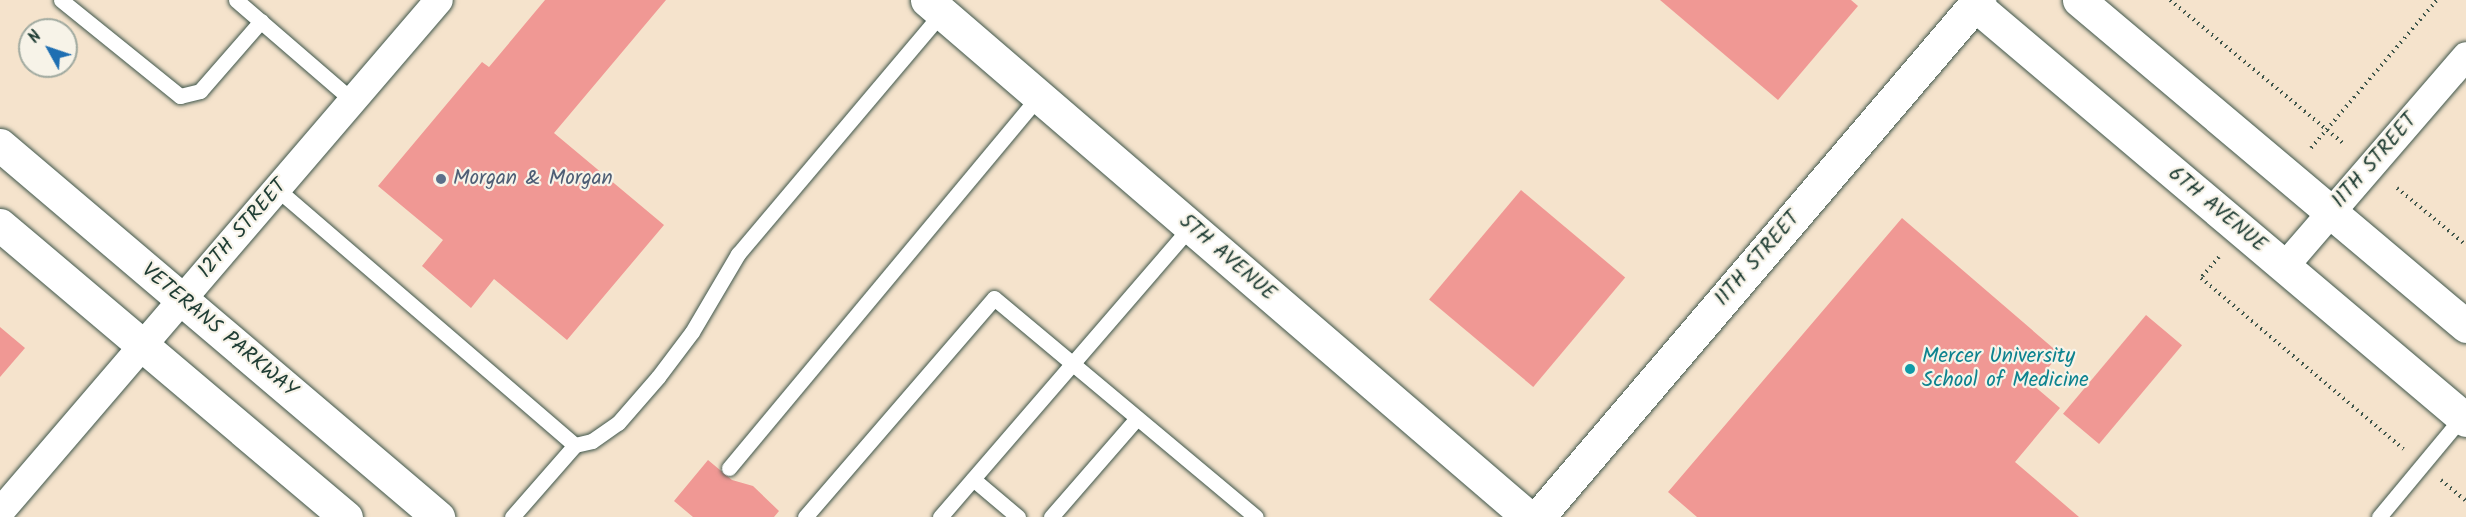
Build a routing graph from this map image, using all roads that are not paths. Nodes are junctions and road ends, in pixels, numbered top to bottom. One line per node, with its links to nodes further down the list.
1 (61, 0): 7 (lane)
2 (236, 0): 7 (lane)
3 (439, 0): 10 (street, 12TH STREET)
4 (2079, 0): 13 (main road)
5 (1974, 2): 16 (main road, 6TH AVENUE); 36 (main road, 11TH STREET)
6 (935, 6): 9 (main road, 5TH AVENUE); 23 (lane)
7 (261, 21): 10 (lane)
8 (2466, 56): 13 (street, 11TH STREET)
9 (1039, 96): 15 (main road, 5TH AVENUE); 24 (lane)
10 (352, 101): 12 (street, 12TH STREET)
11 (0, 145): 17 (main road, VETERANS PARKWAY)
12 (278, 189): 17 (street, 12TH STREET); 23 (lane)
13 (2331, 212): 16 (street, 11TH STREET); 18 (main road)
14 (0, 225): 19 (main road)
15 (1190, 227): 20 (lane); 35 (main road, 5TH AVENUE)
16 (2284, 267): 22 (main road, 6TH AVENUE)
17 (181, 299): 19 (street, 12TH STREET); 28 (main road, VETERANS PARKWAY)
18 (2466, 326)
19 (143, 345): 26 (street, 12TH STREET); 27 (main road)
20 (1072, 364): 21 (lane); 25 (lane); 30 (lane)
21 (1137, 418): 33 (lane); 34 (lane)
22 (2464, 418): 37 (lane)
23 (575, 445): 29 (lane)
24 (729, 468)
25 (973, 479): 31 (lane); 32 (lane)
26 (0, 512)
27 (346, 517)
28 (438, 517)
29 (512, 517)
30 (805, 517)
31 (940, 517)
32 (1018, 517)
33 (1052, 517)
34 (1256, 517)
35 (1528, 517)
36 (1538, 517)
37 (2379, 517)

